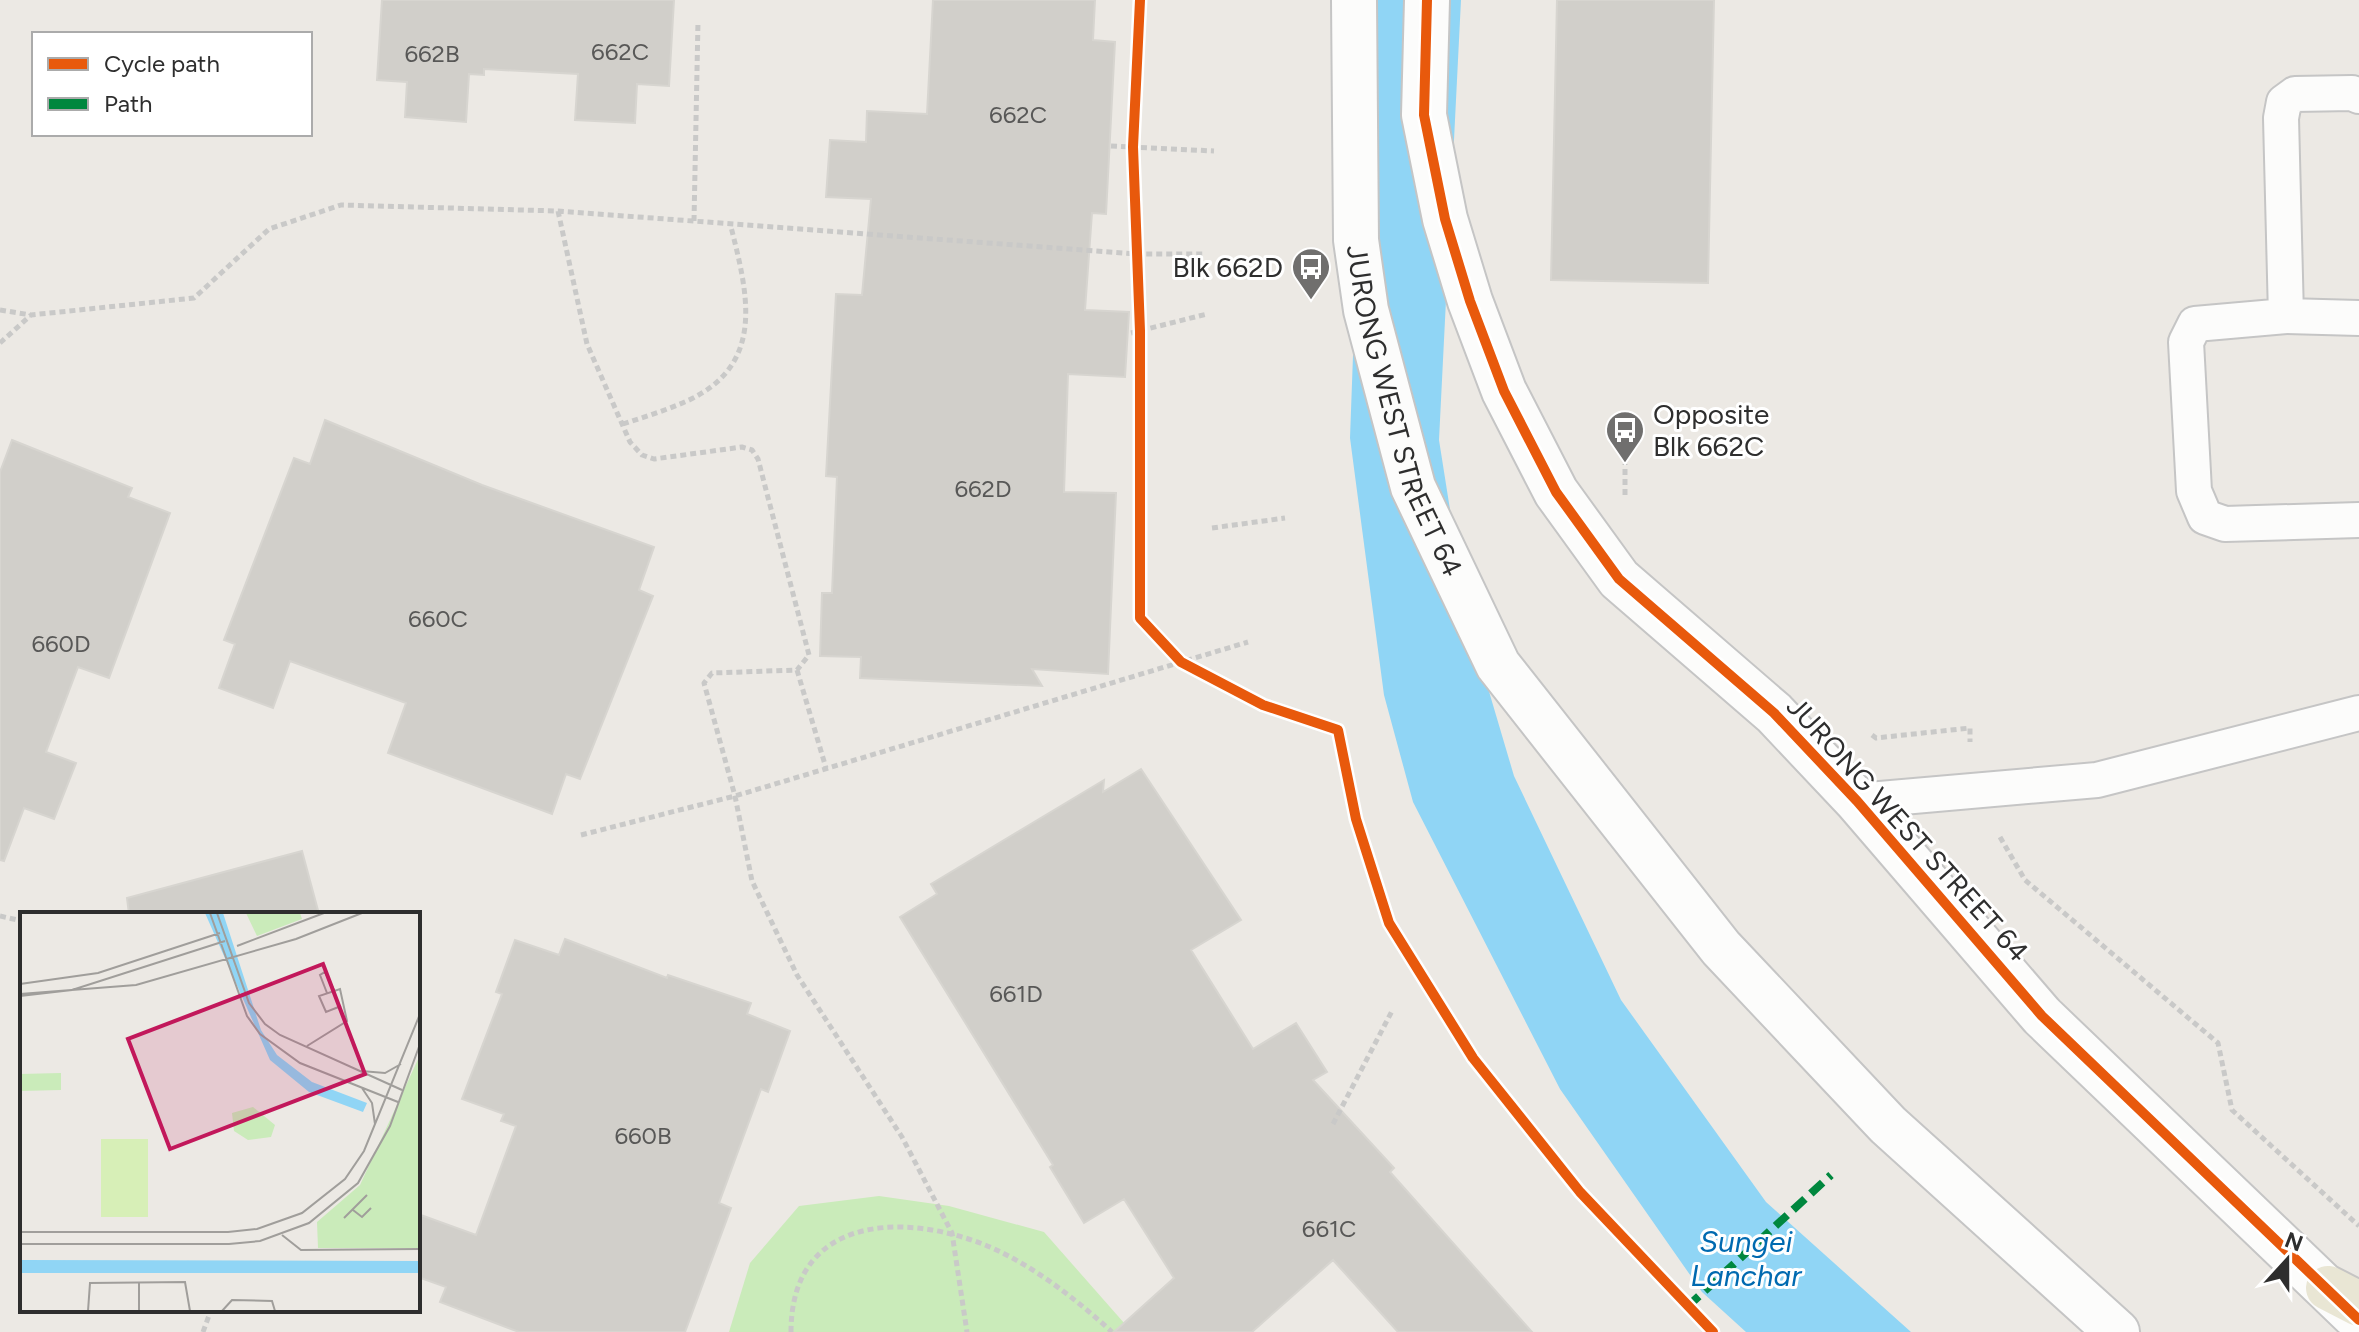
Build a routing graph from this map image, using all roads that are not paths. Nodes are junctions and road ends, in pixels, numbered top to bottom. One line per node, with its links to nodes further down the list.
1 (1354, 0): 11 (street, JURONG WEST STREET 64)
2 (1427, 0): 8 (street, JURONG WEST STREET 64)
3 (2359, 96): 4 (lane)
4 (2286, 316): 5 (lane); 6 (lane)
5 (2359, 318)
6 (2359, 520)
7 (2359, 713): 8 (lane)
8 (1857, 801): 9 (street, JURONG WEST STREET 64)
9 (2343, 1296): 10 (street, JURONG WEST STREET 64)
10 (2359, 1320)
11 (2117, 1332)

